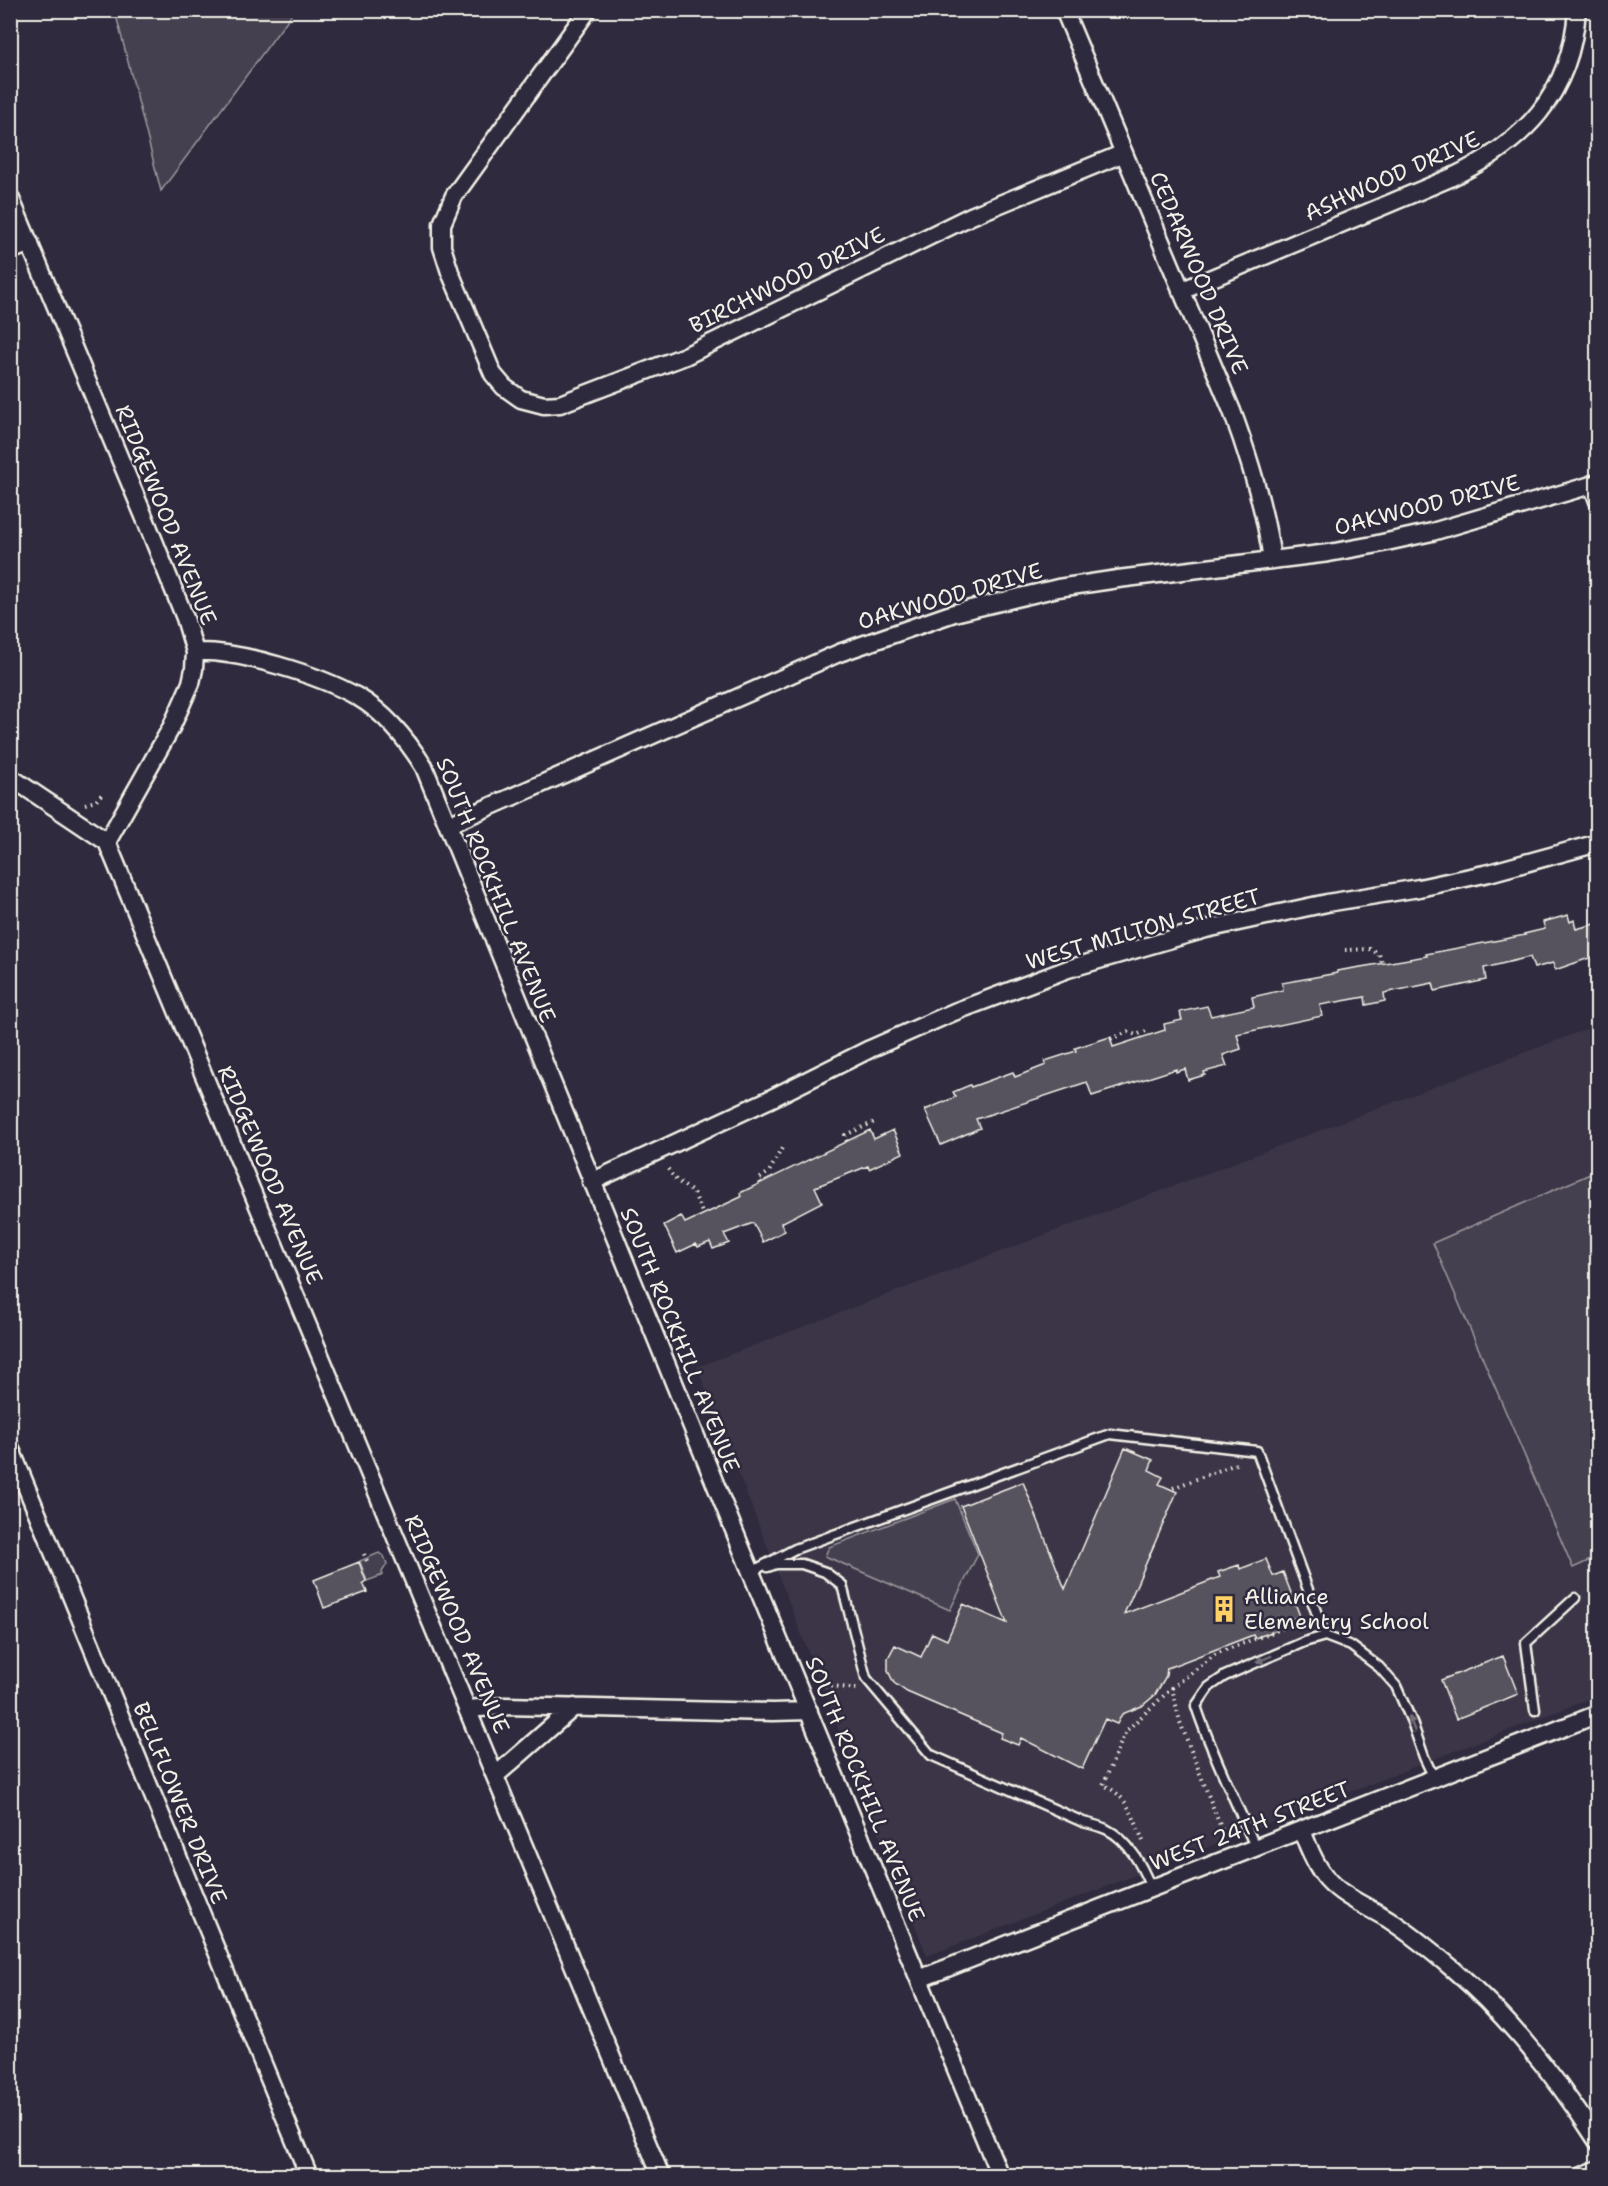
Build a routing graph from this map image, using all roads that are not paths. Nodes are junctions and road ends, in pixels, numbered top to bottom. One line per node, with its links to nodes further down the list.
1 (588, 10): 4 (street, BIRCHWOOD DRIVE)
2 (1064, 10): 4 (street, CEDARWOOD DRIVE)
3 (1577, 10): 8 (street, ASHWOOD DRIVE)
4 (1124, 153): 8 (street, CEDARWOOD DRIVE)
5 (10, 197): 6 (street, RIDGEWOOD AVENUE)
6 (30, 243): 7 (street); 12 (street, RIDGEWOOD AVENUE)
7 (10, 251)
8 (1181, 291): 11 (street, CEDARWOOD DRIVE)
9 (1595, 484): 10 (street); 11 (street, OAKWOOD DRIVE)
10 (1598, 501)
11 (1272, 560): 14 (street, OAKWOOD DRIVE)
12 (195, 652): 14 (street, SOUTH ROCKHILL AVENUE); 15 (street, RIDGEWOOD AVENUE)
13 (10, 777): 15 (street)
14 (448, 825): 17 (street, SOUTH ROCKHILL AVENUE)
15 (106, 842): 23 (street, RIDGEWOOD AVENUE)
16 (1598, 843): 17 (street, WEST MILTON STREET)
17 (591, 1182): 19 (street, SOUTH ROCKHILL AVENUE)
18 (10, 1447): 35 (street, BELLFLOWER DRIVE)
19 (751, 1572): 21 (lane); 25 (street, SOUTH ROCKHILL AVENUE); 31 (lane)
20 (1575, 1598): 24 (lane)
21 (1325, 1636): 28 (lane, one-way to 21); 30 (lane, one-way to 30)
22 (574, 1707): 23 (street); 25 (street); 27 (street)
23 (468, 1709): 27 (street, RIDGEWOOD AVENUE)
24 (1535, 1710)
25 (809, 1711): 32 (street, SOUTH ROCKHILL AVENUE)
26 (1598, 1714): 28 (street, WEST 24TH STREET)
27 (495, 1776): 36 (street, RIDGEWOOD AVENUE)
28 (1434, 1778): 29 (street, WEST 24TH STREET)
29 (1302, 1830): 30 (street, WEST 24TH STREET); 33 (street)
30 (1256, 1849): 31 (street, WEST 24TH STREET)
31 (1151, 1888): 32 (street, WEST 24TH STREET)
32 (919, 1979): 37 (street, SOUTH ROCKHILL AVENUE)
33 (1598, 2142)
34 (1598, 2169): 38 (street)
35 (309, 2175)
36 (661, 2175)
37 (1000, 2175)
38 (1582, 2175)

